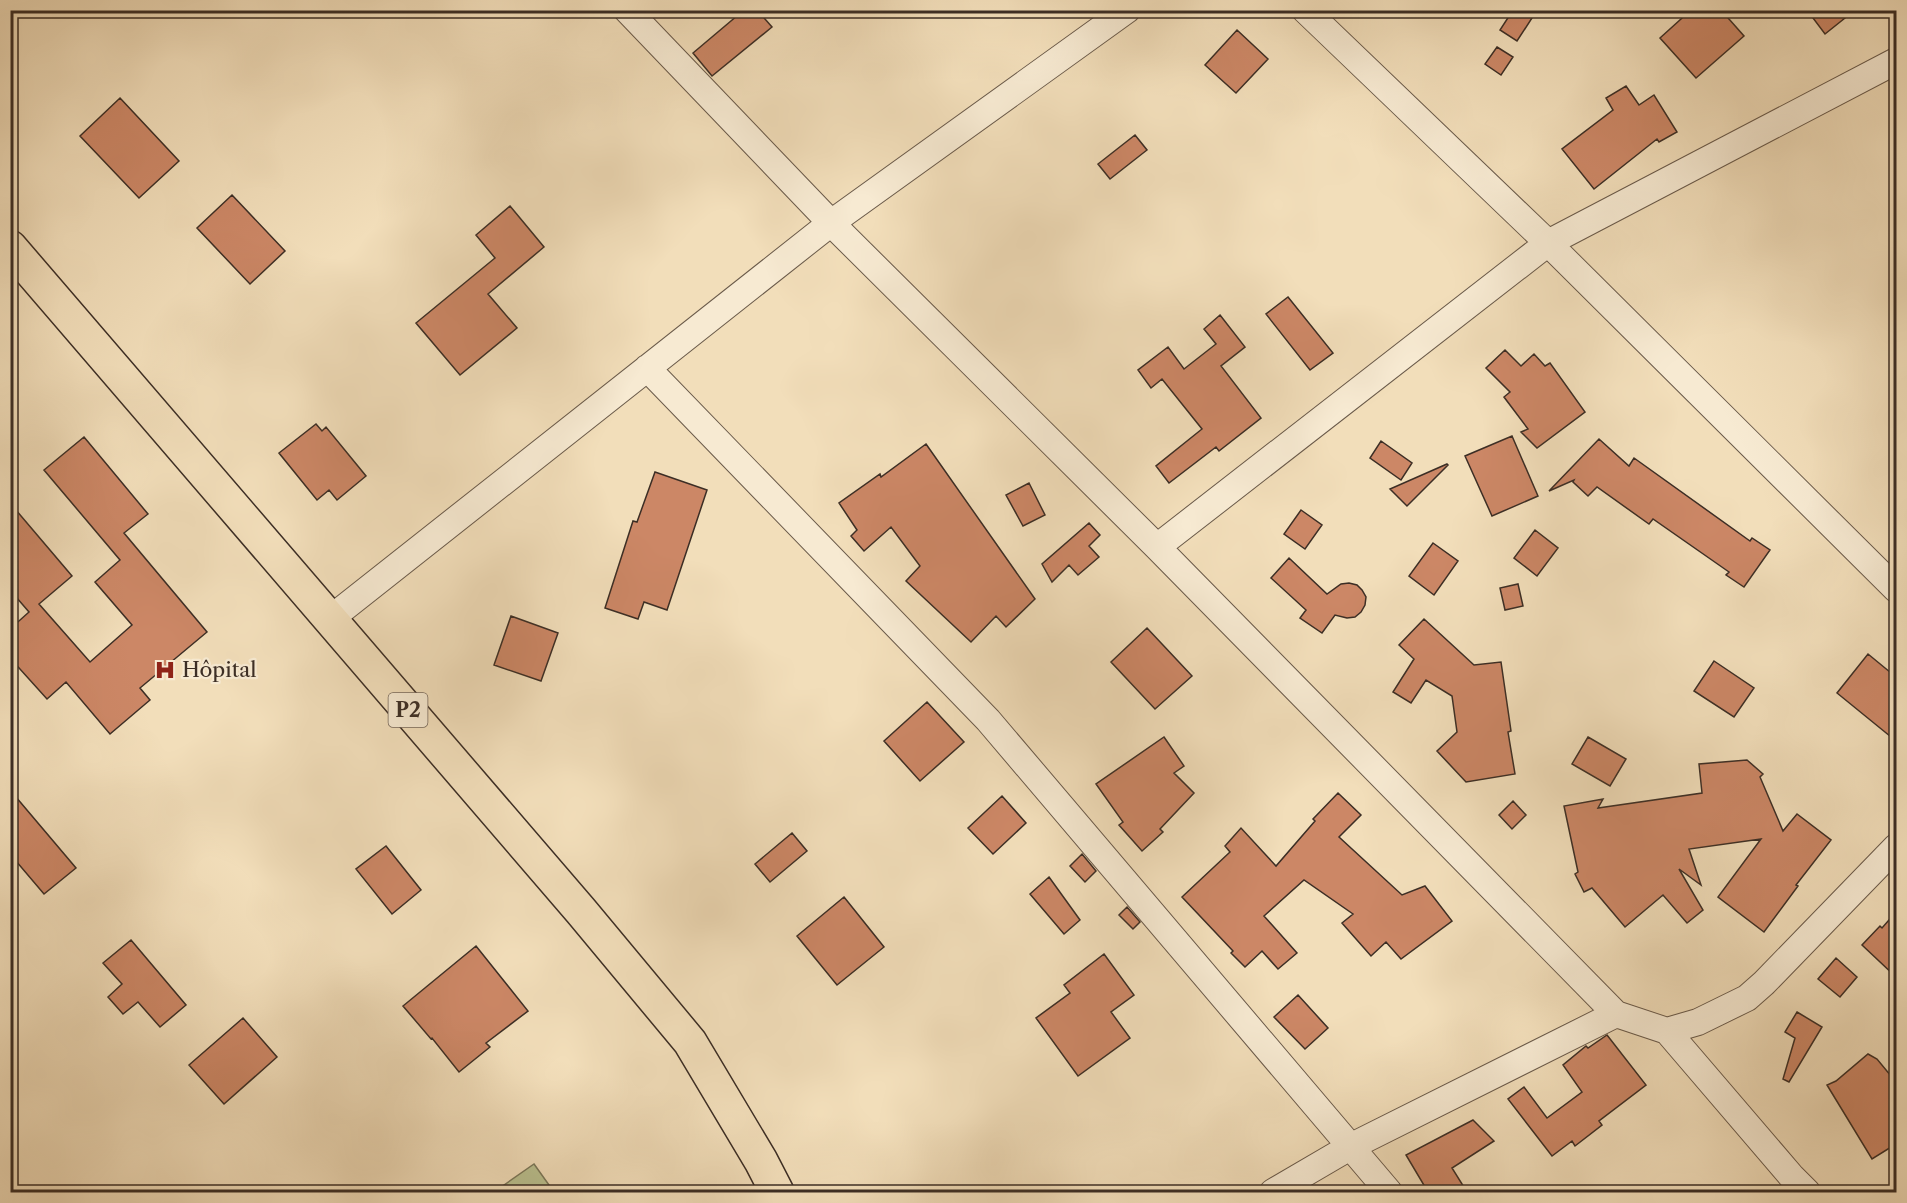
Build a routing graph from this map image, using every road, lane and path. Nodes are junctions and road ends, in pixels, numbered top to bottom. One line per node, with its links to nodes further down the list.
1 (627, 10): 5 (street)
2 (1127, 10): 5 (street)
3 (1305, 10): 6 (street)
4 (1896, 61): 6 (street)
5 (831, 223): 8 (street); 9 (street)
6 (1548, 243): 9 (street); 10 (street)
7 (10, 247): 11 (main road, P2)
8 (647, 368): 11 (street); 15 (street)
9 (1157, 547): 13 (street)
10 (1896, 589)
11 (330, 619): 16 (main road, P2)
12 (1896, 847): 14 (street)
13 (1616, 1014): 14 (street); 15 (street)
14 (1667, 1031): 19 (street)
15 (1350, 1147): 17 (street); 18 (street)
16 (777, 1192)
17 (1273, 1192)
18 (1389, 1192)
19 (1808, 1192)

